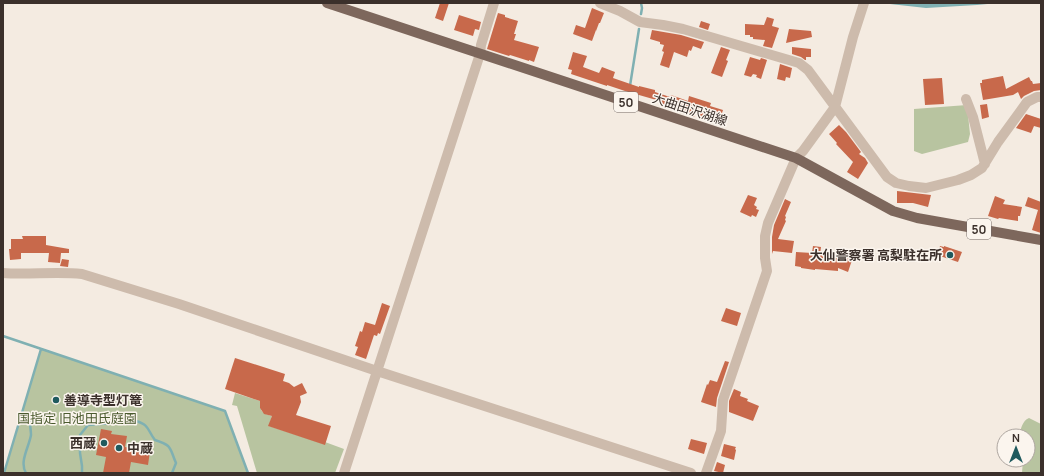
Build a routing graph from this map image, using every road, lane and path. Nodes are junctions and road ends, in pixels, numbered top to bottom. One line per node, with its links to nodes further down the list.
1 (327, 3): 5 (main road, 大曲田沢湖線 / 50)
2 (494, 3): 5 (street)
3 (600, 3): 8 (street)
4 (864, 3): 8 (street)
5 (480, 54): 9 (main road, 大曲田沢湖線 / 50); 13 (street)
6 (1041, 97): 10 (street)
7 (966, 99): 10 (street)
8 (835, 107): 9 (street); 10 (street)
9 (796, 158): 11 (main road, 大曲田沢湖線 / 50); 16 (street)
10 (985, 164)
11 (1041, 240)
12 (3, 273): 13 (street)
13 (377, 371): 14 (street); 15 (street)
14 (344, 473)
15 (691, 473)
16 (706, 473)

